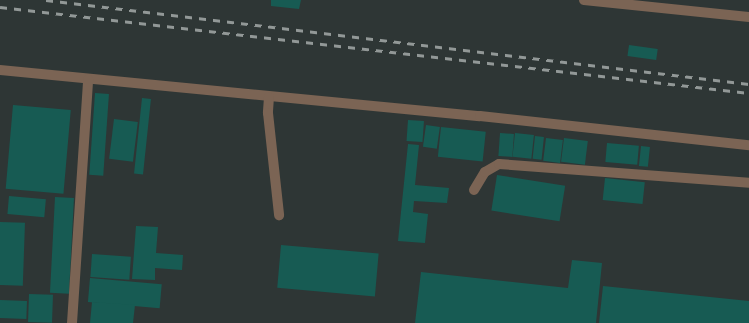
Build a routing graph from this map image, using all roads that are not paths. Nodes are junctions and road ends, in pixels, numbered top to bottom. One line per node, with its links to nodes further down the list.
1 (584, 0): 2 (street)
2 (749, 17)
3 (0, 70): 4 (street)
4 (88, 80): 5 (street); 10 (street)
5 (269, 97): 6 (street); 9 (street)
6 (749, 145)
7 (749, 183): 8 (street)
8 (474, 190)
9 (279, 215)
10 (72, 323)

